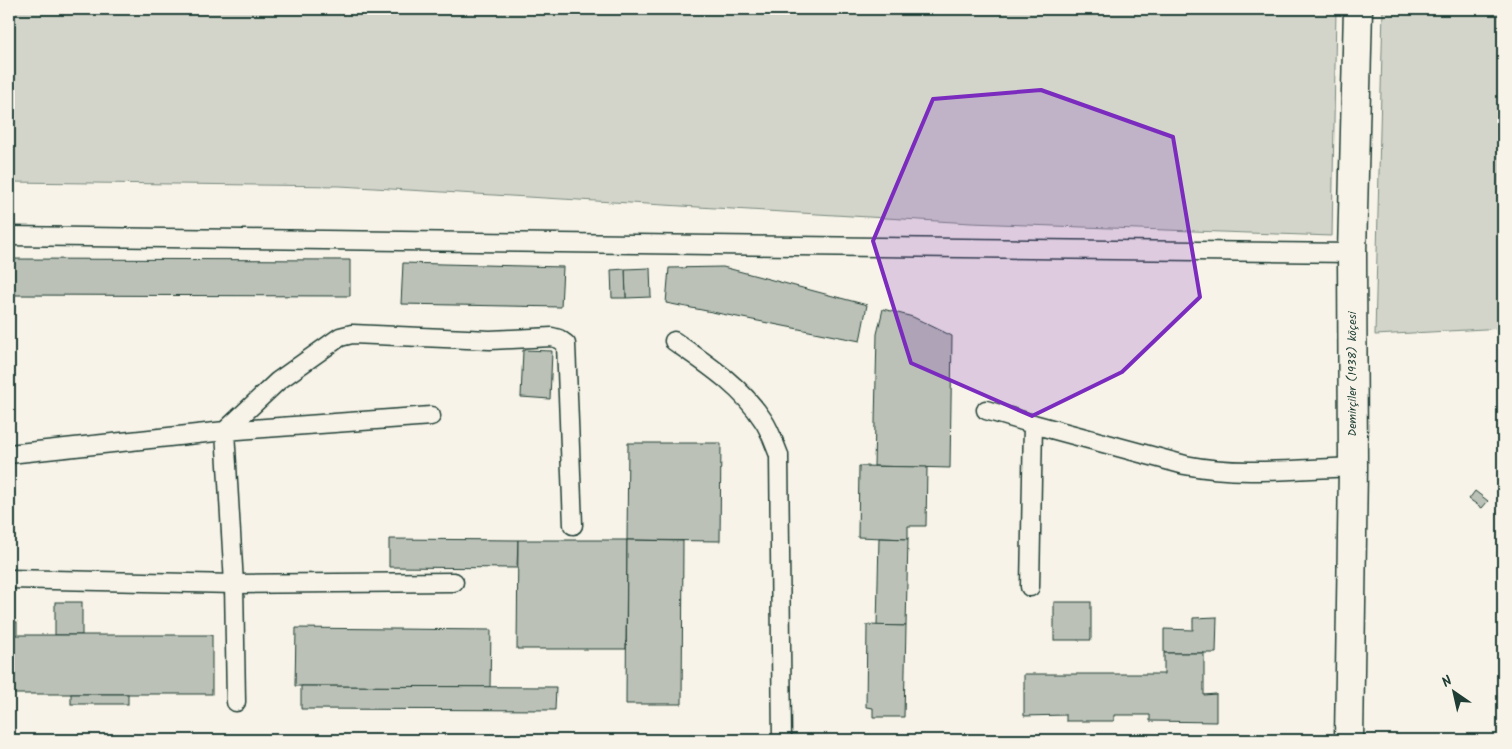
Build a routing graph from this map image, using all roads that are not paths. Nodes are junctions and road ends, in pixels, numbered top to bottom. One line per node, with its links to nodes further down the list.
1 (1358, 9): 3 (street, Demirçiler (1938) köçesi)
2 (9, 236): 3 (lane)
3 (1352, 253): 10 (street, Demirçiler (1938) köçesi)
4 (674, 341): 17 (lane)
5 (986, 410): 7 (lane)
6 (431, 416): 8 (lane)
7 (1033, 424): 10 (lane); 15 (lane)
8 (225, 431): 9 (lane); 11 (lane); 14 (lane)
9 (9, 454)
10 (1353, 467): 18 (street, Demirçiler (1938) köçesi)
11 (574, 525)
12 (9, 578): 14 (lane)
13 (454, 582): 14 (lane)
14 (234, 584): 16 (lane)
15 (1030, 587)
16 (236, 702)
17 (782, 740)
18 (1349, 740)

